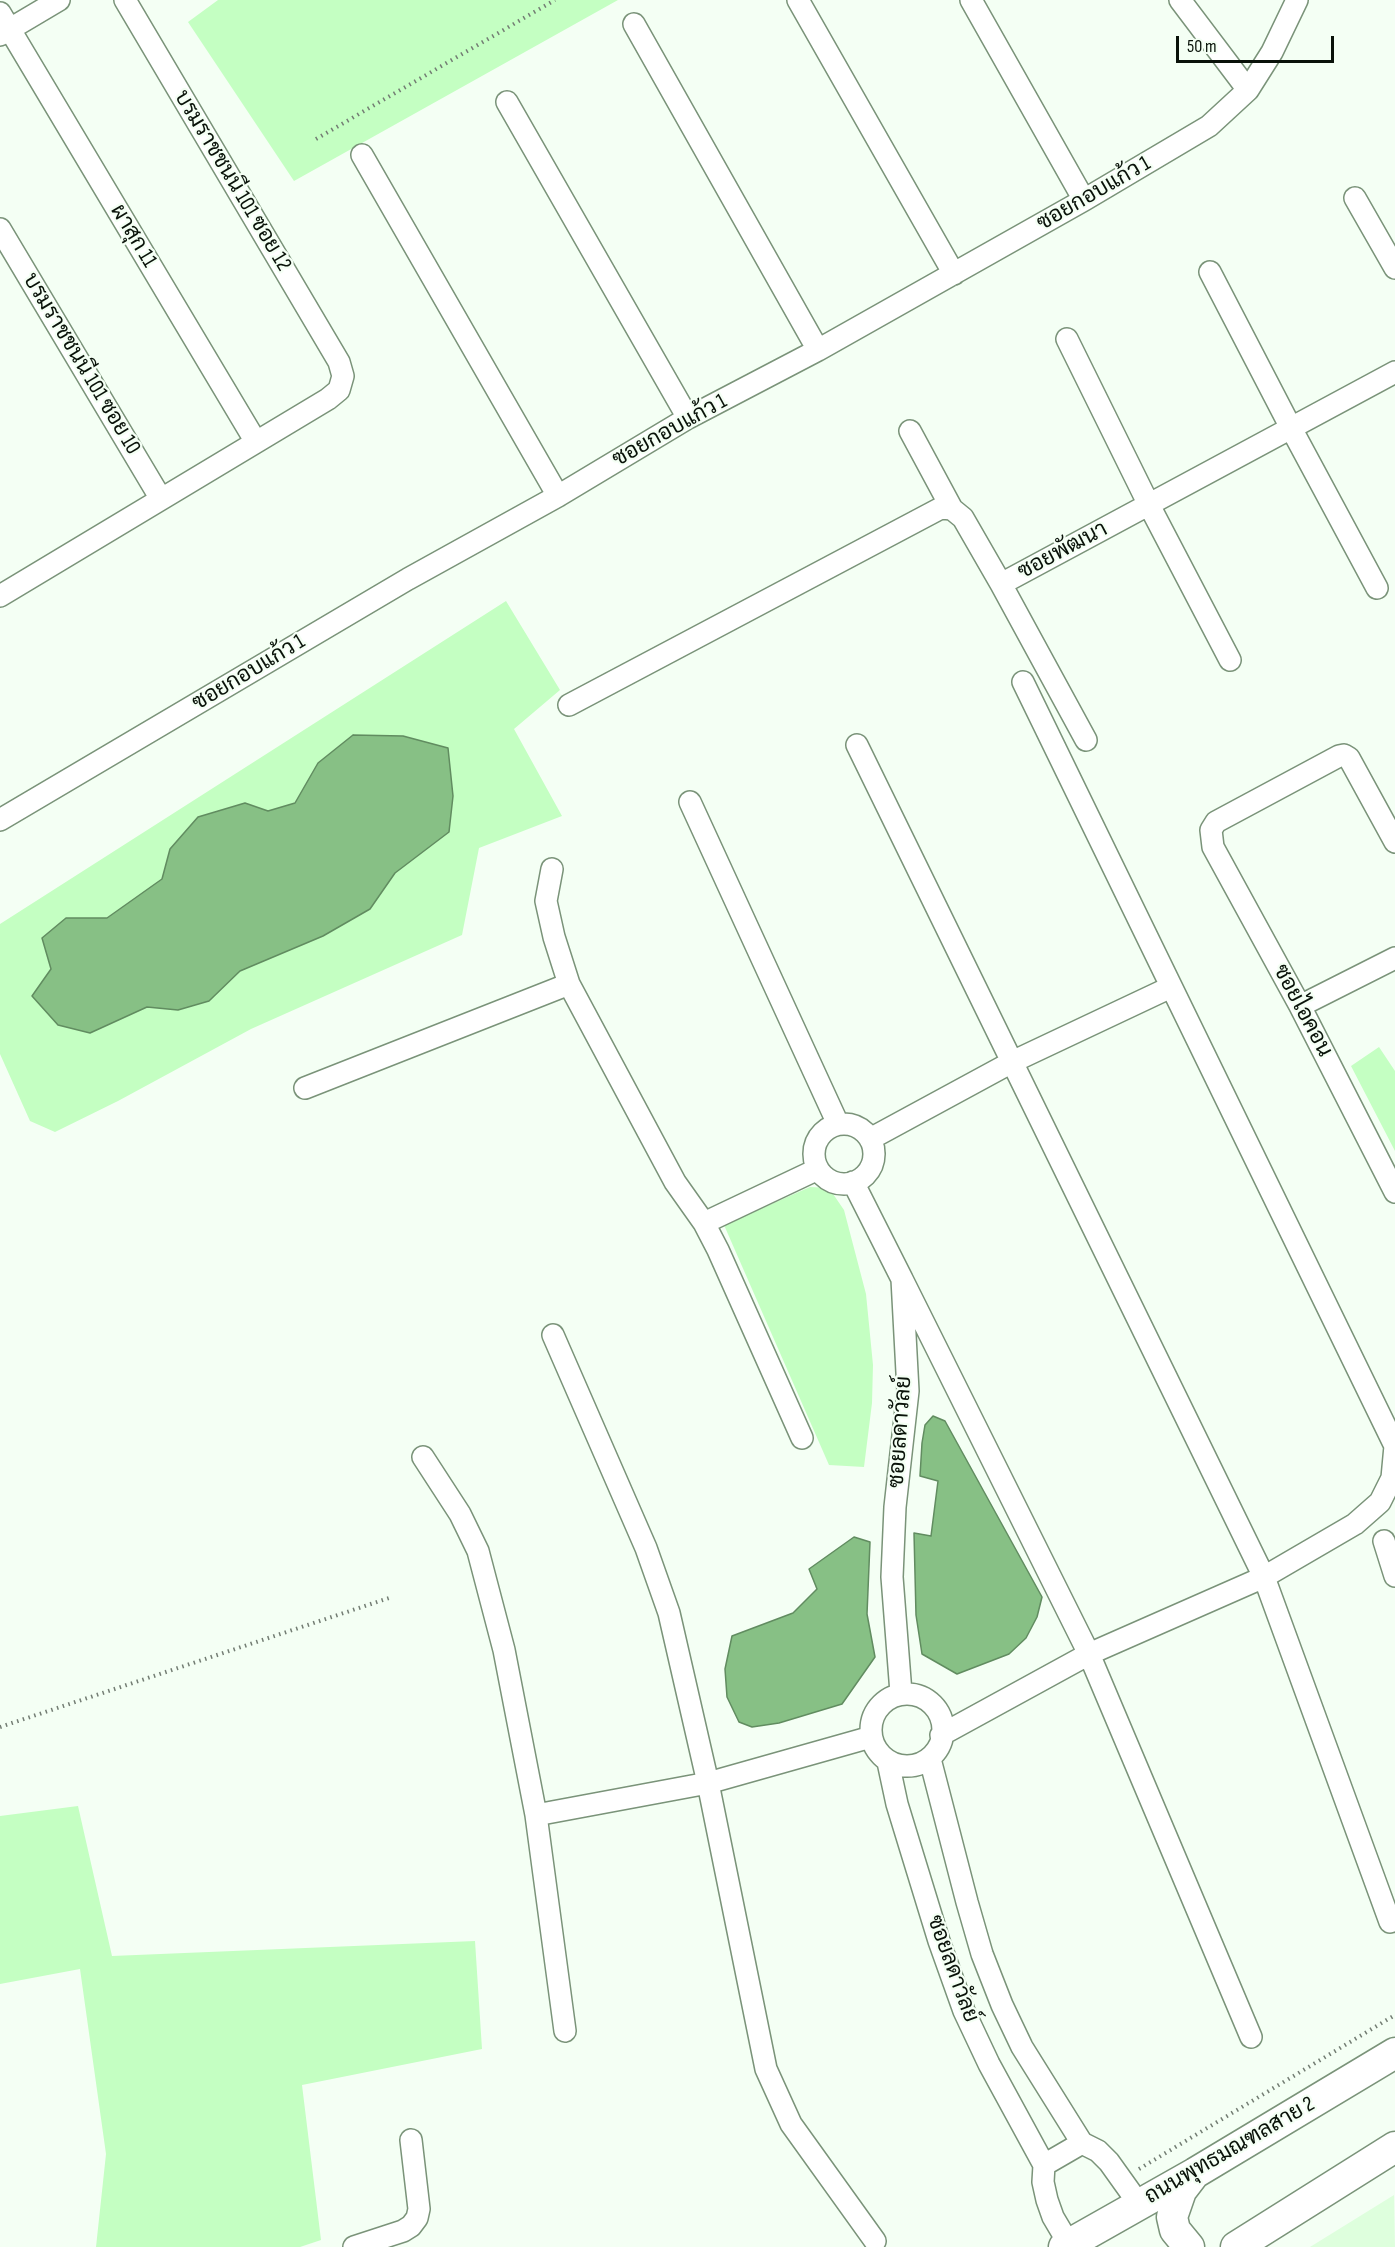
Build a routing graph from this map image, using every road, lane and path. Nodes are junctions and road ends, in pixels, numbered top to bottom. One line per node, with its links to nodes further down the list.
1 (59, 0): 9 (street)
2 (124, 0): 26 (street, บรมราชชนนี 101 ซอย 12)
3 (555, 0): 12 (path)
4 (798, 0): 19 (street)
5 (971, 0): 15 (street)
6 (1180, 0): 10 (street)
7 (1297, 0): 10 (street, ซอยกอบแก้ว 1)
8 (634, 24): 21 (street)
9 (3, 26): 26 (street, ผาสุก 11)
10 (1248, 90): 15 (street, ซอยกอบแก้ว 1)
11 (507, 102): 23 (street)
12 (316, 139)
13 (362, 156): 27 (street)
14 (1355, 198): 17 (street)
15 (1084, 200): 19 (street, ซอยกอบแก้ว 1)
16 (0, 229): 28 (street, บรมราชชนนี 101 ซอย 10)
17 (1395, 268)
18 (1210, 272): 24 (street)
19 (954, 274): 21 (street, ซอยกอบแก้ว 1)
20 (1066, 339): 29 (street)
21 (818, 350): 23 (street, ซอยกอบแก้ว 1)
22 (1395, 372): 24 (street, ซอยพัฒนา)
23 (688, 418): 27 (street, ซอยกอบแก้ว 1)
24 (1291, 428): 29 (street, ซอยพัฒนา); 32 (street)
25 (910, 431): 30 (street, ซอยพัฒนา)
26 (256, 442): 28 (street)
27 (558, 496): 40 (street, ซอยกอบแก้ว 1)
28 (161, 499): 33 (street)
29 (1149, 505): 31 (street, ซอยพัฒนา); 34 (street)
30 (952, 509): 31 (street, ซอยพัฒนา); 36 (street)
31 (1002, 584): 37 (street)
32 (1377, 588)
33 (0, 596)
34 (1230, 660)
35 (1023, 682): 45 (street)
36 (569, 705)
37 (1086, 740)
38 (857, 745): 47 (street)
39 (690, 802): 49 (street)
40 (0, 820)
41 (1395, 842): 46 (street, ซอยไอคอน)
42 (552, 869): 44 (street)
43 (1395, 958): 46 (street)
44 (569, 984): 48 (street); 54 (street)
45 (1171, 987): 47 (street); 61 (street)
46 (1300, 1006): 53 (street, ซอยไอคอน)
47 (1012, 1062): 50 (street); 61 (street)
48 (305, 1088)
49 (838, 1124): 50 (street); 51 (street)
50 (870, 1139): 52 (street)
51 (818, 1169): 52 (street); 54 (street)
52 (853, 1182): 55 (street, ซอยลดาวัลย์)
53 (1395, 1192)
54 (704, 1222): 57 (street)
55 (902, 1279): 63 (street); 64 (street, ซอยลดาวัลย์)
56 (553, 1335): 70 (street)
57 (802, 1438)
58 (423, 1457): 71 (street)
59 (1384, 1541): 60 (street)
60 (1395, 1576)
61 (1264, 1577): 63 (street); 72 (street)
62 (392, 1597): 65 (path)
63 (1089, 1654): 66 (street); 75 (street)
64 (900, 1693): 66 (street); 67 (street)
65 (0, 1727)
66 (941, 1735): 68 (street)
67 (871, 1737): 69 (street, ซอยลดาวัลย์); 70 (street)
68 (930, 1759): 69 (street); 78 (street, ซอยลดาวัลย์)
69 (888, 1762): 80 (street, ซอยลดาวัลย์)
70 (708, 1783): 71 (street); 84 (street)
71 (536, 1815): 74 (street)
72 (1390, 1922)
73 (1395, 2015): 82 (path)
74 (565, 2031)
75 (1251, 2037)
76 (1395, 2053): 81 (main road, ถนนพุทธมณฑลสาย 2)
77 (411, 2140): 86 (street)
78 (1082, 2143): 80 (street); 82 (street, ซอยลดาวัลย์)
79 (1395, 2147): 88 (main road)
80 (1044, 2165): 85 (street, ซอยลดาวัลย์)
81 (1195, 2173): 83 (main road, ถนนพุทธมณฑลสาย 2); 87 (main road)
82 (1123, 2179): 83 (street, ซอยลดาวัลย์)
83 (1139, 2204): 85 (main road, ถนนพุทธมณฑลสาย 2)
84 (875, 2241)
85 (1066, 2245)
86 (363, 2246)
87 (1189, 2247)
88 (1236, 2247)

